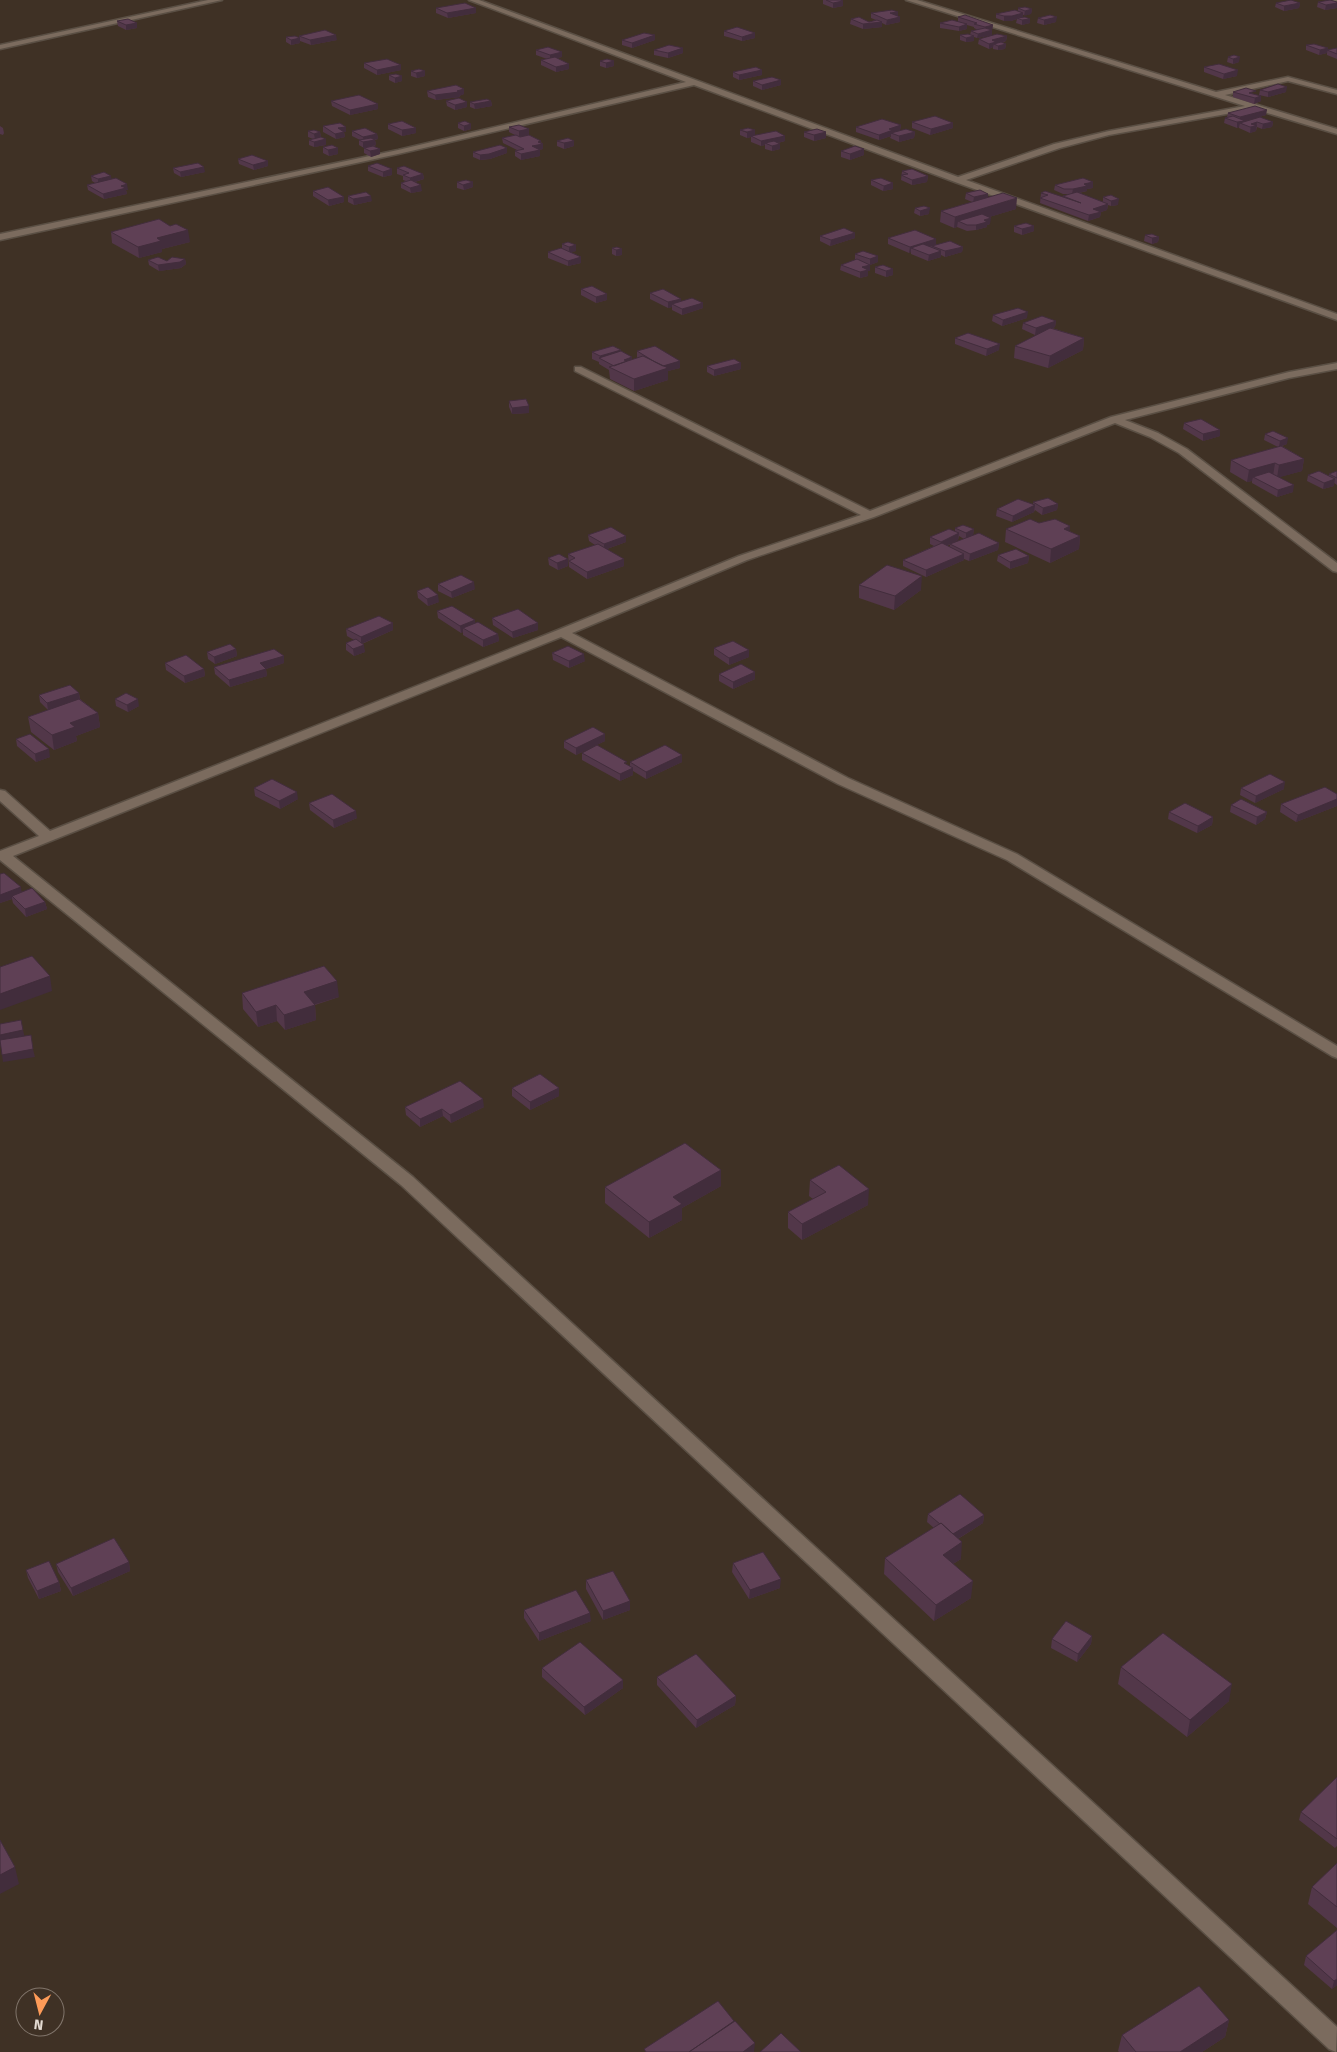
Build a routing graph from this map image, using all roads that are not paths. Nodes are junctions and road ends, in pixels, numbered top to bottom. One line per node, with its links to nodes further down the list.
1 (218, 0): 4 (street)
2 (473, 0): 5 (street)
3 (910, 0): 7 (street)
4 (0, 48)
5 (695, 82): 10 (street); 11 (street)
6 (1337, 92): 7 (street)
7 (1214, 94): 8 (street)
8 (1256, 107): 9 (street); 10 (street)
9 (1337, 132)
10 (958, 180): 12 (street)
11 (0, 237)
12 (1337, 317)
13 (1337, 366): 15 (street)
14 (578, 369): 16 (street)
15 (1115, 419): 16 (street); 17 (street)
16 (870, 515): 18 (street)
17 (1337, 568)
18 (562, 633): 20 (street); 22 (street)
19 (0, 794): 20 (street)
20 (48, 837): 21 (street)
21 (2, 855): 23 (street)
22 (1337, 1053)
23 (1337, 2042)

